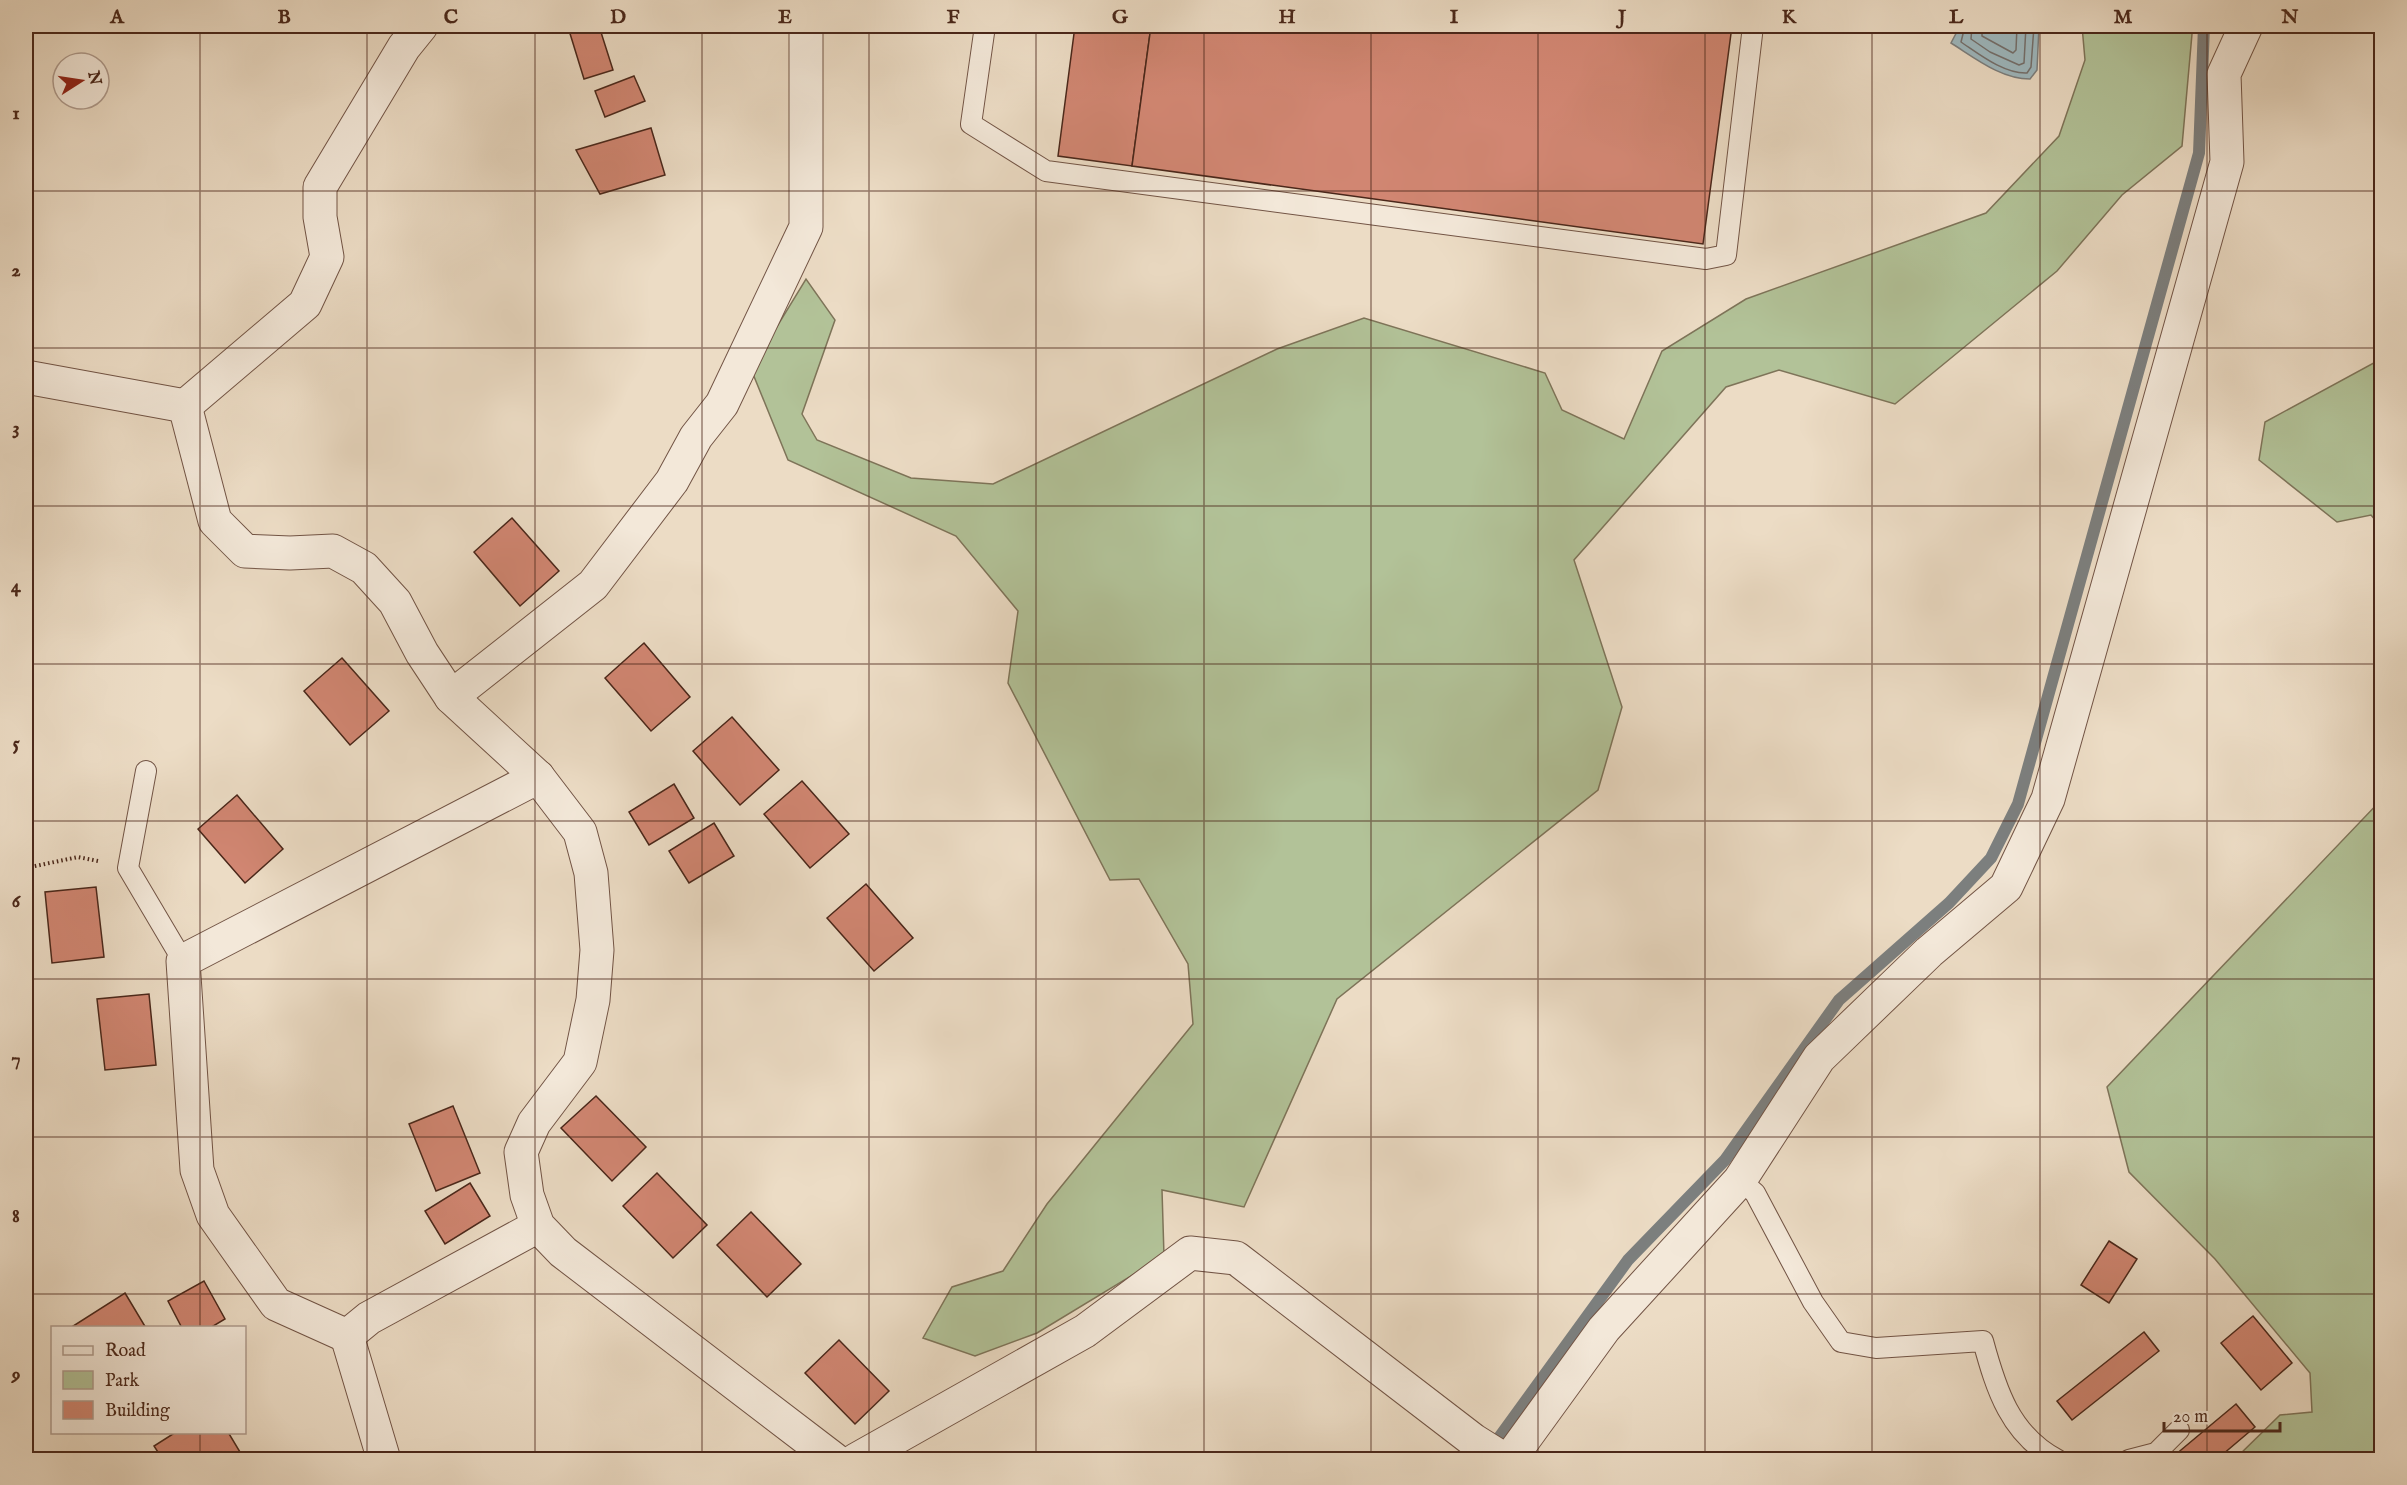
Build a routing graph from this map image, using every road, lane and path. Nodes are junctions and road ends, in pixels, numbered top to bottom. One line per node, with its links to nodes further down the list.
1 (421, 26): 7 (street)
2 (806, 26): 8 (street)
3 (985, 26): 4 (lane)
4 (1753, 26)
5 (2246, 26): 14 (street)
6 (26, 377): 7 (street)
7 (185, 406): 8 (street)
8 (451, 697): 10 (street)
9 (146, 771): 12 (lane)
10 (538, 777): 13 (street); 15 (street)
11 (26, 868): 12 (path)
12 (128, 868): 13 (lane)
13 (183, 961): 16 (street)
14 (1740, 1180): 18 (street); 22 (lane)
15 (538, 1226): 16 (street); 20 (street)
16 (347, 1336): 19 (street)
17 (2180, 1430): 23 (lane)
18 (1496, 1454): 21 (street)
19 (384, 1460)
20 (836, 1460)
21 (856, 1460)
22 (2058, 1460)
23 (2129, 1460)

